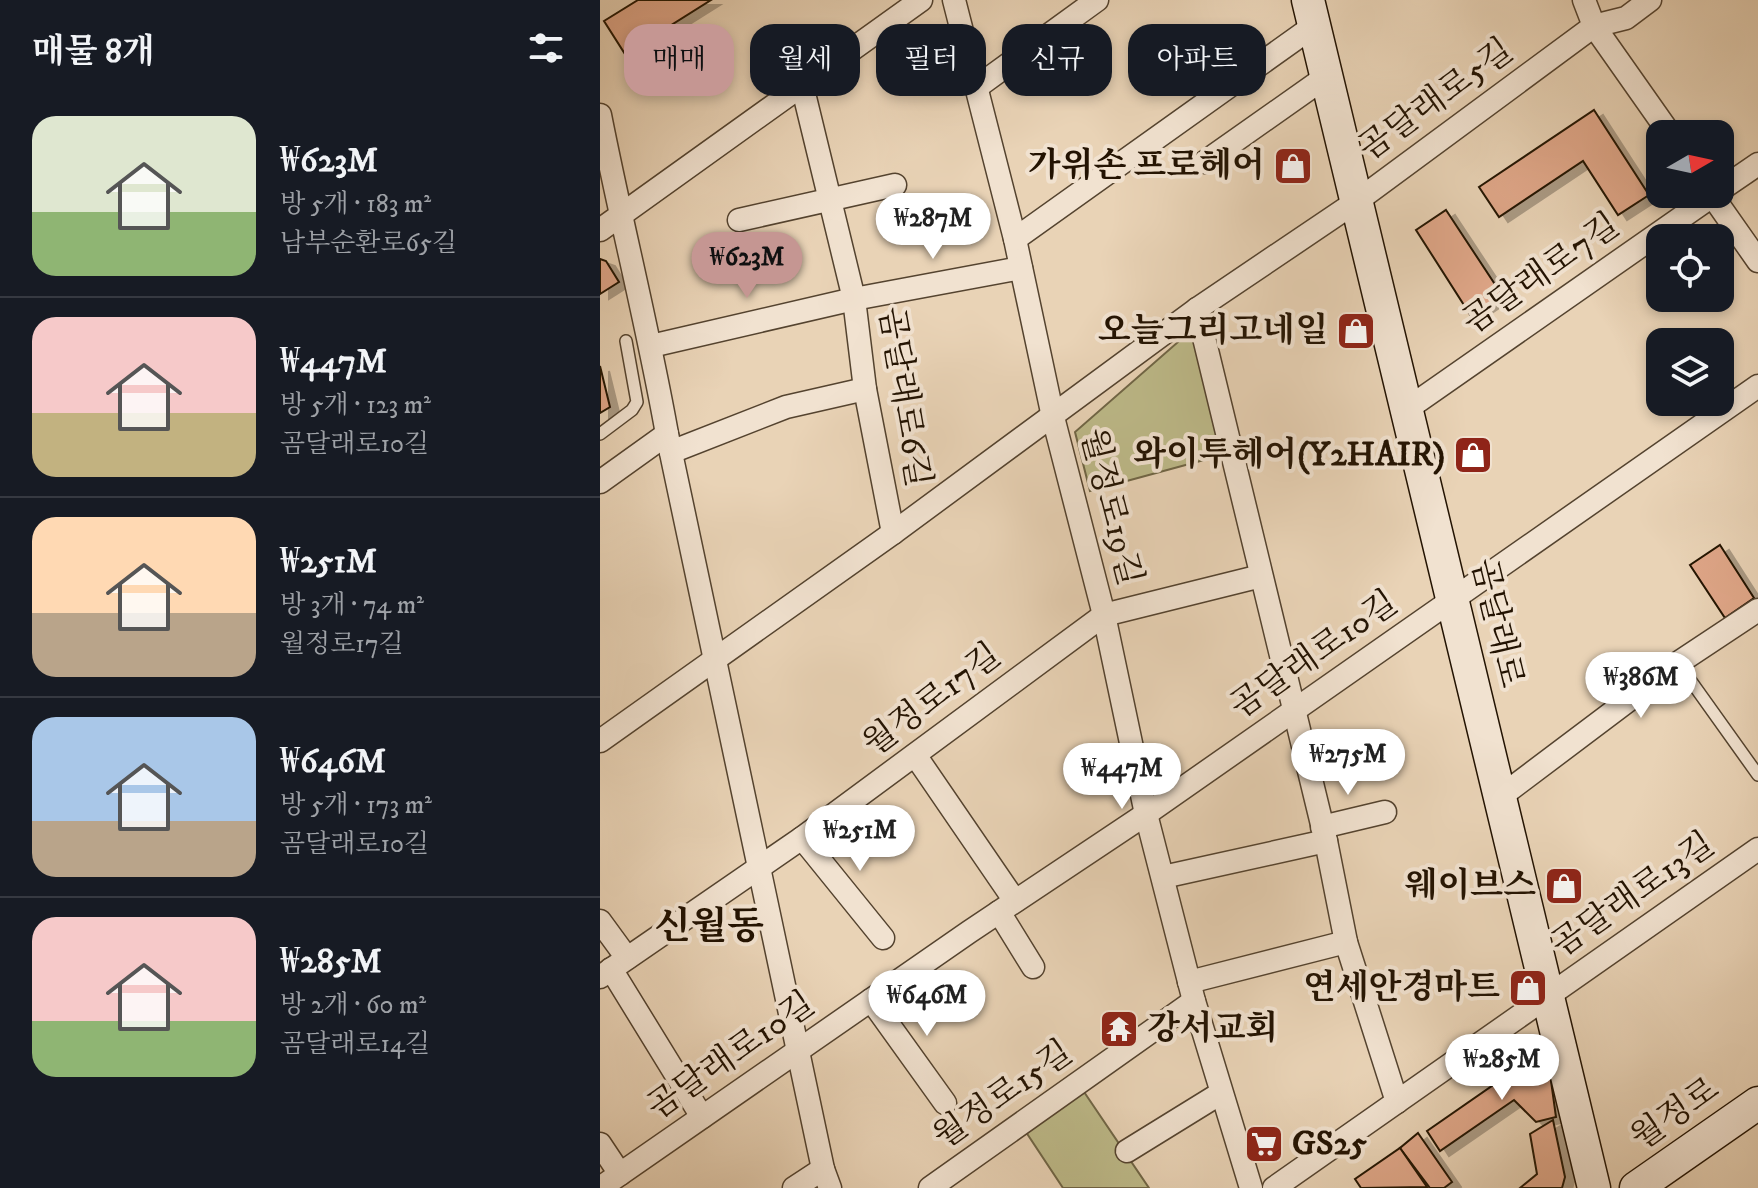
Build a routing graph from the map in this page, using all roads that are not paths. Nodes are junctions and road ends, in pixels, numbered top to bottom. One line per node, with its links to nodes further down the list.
1 (921, 0): 9 (street)
2 (954, 0): 7 (street, 월정로19길)
3 (1097, 0): 11 (street)
4 (1584, 0): 8 (street)
5 (1650, 0): 8 (street, 곰달래로5길)
6 (1312, 13): 10 (street, 곰달래로); 28 (street, 곰달래로)
7 (960, 24)
8 (1594, 26): 16 (street); 22 (street, 곰달래로5길)
9 (860, 44)
10 (1327, 76): 17 (street); 22 (street, 곰달래로)
11 (986, 80)
12 (787, 96): 25 (street)
13 (805, 96): 21 (street, 곰달래로6길)
14 (979, 96): 28 (street, 월정로19길)
15 (600, 115): 25 (street)
16 (1660, 120)
17 (1205, 162)
18 (1758, 164): 19 (street, 곰달래로7길)
19 (1734, 181)
20 (895, 185): 21 (street)
21 (831, 200): 26 (street); 31 (street, 곰달래로6길)
22 (1357, 201): 32 (street, 곰달래로6길); 37 (street, 곰달래로)
23 (1695, 208): 37 (street, 곰달래로7길)
24 (1724, 208): 29 (street)
25 (619, 215): 27 (street); 34 (street)
26 (739, 220)
27 (600, 230)
28 (1015, 239): 30 (street, 월정로19길)
29 (1758, 261)
30 (1021, 268): 31 (street); 38 (street, 월정로19길)
31 (854, 299): 34 (street); 36 (street, 곰달래로6길)
32 (1197, 309): 38 (street, 곰달래로6길); 43 (street)
33 (626, 341): 39 (lane)
34 (651, 346): 40 (street)
35 (1758, 386): 44 (street, 곰달래로10길)
36 (865, 389): 40 (street); 42 (street, 곰달래로6길)
37 (1407, 409): 44 (street, 곰달래로)
38 (1053, 417): 42 (street, 곰달래로6길); 46 (street, 월정로19길)
39 (600, 434)
40 (669, 443): 41 (street); 47 (street)
41 (600, 482)
42 (893, 533): 47 (street, 곰달래로6길)
43 (1261, 576): 46 (street, 월정로19길); 49 (street)
44 (1452, 599): 49 (street, 곰달래로10길); 53 (street, 곰달래로)
45 (1758, 610): 48 (street)
46 (1104, 615): 51 (street, 월정로17길); 55 (street, 월정로19길)
47 (716, 659): 50 (street, 곰달래로6길); 59 (street)
48 (1678, 663): 52 (lane); 53 (street)
49 (1295, 709): 55 (street, 곰달래로10길); 56 (street)
50 (600, 741)
51 (915, 755): 57 (street, 월정로17길); 61 (street)
52 (1758, 775)
53 (1500, 797): 68 (street, 곰달래로)
54 (1385, 812): 56 (street)
55 (1146, 814): 60 (street, 월정로19길); 61 (street, 곰달래로10길)
56 (1324, 834): 60 (street); 64 (street)
57 (802, 838): 59 (street, 월정로17길); 63 (street)
58 (1758, 849): 68 (street, 곰달래로13길)
59 (760, 867): 66 (street, 월정로17길); 70 (street)
60 (1163, 877): 67 (street, 월정로19길)
61 (1007, 907): 65 (street); 69 (street, 곰달래로10길)
62 (600, 921): 66 (street)
63 (883, 938)
64 (1346, 942): 67 (street); 72 (street)
65 (1033, 967)
66 (613, 968): 75 (street)
67 (1192, 992): 71 (street, 월정로19길); 82 (street, 월정로15길)
68 (1548, 997): 72 (street, 곰달래로13길); 85 (street, 곰달래로)
69 (871, 1000): 70 (street, 곰달래로10길); 73 (street)
70 (799, 1052): 75 (street, 곰달래로10길); 79 (street)
71 (1221, 1093): 77 (street); 83 (street, 월정로19길)
72 (1397, 1102): 84 (street, 곰달래로13길)
73 (945, 1103)
74 (1758, 1103): 86 (street, 월정로)
75 (702, 1117): 78 (street, 곰달래로10길)
76 (600, 1144): 78 (street)
77 (1127, 1151)
78 (620, 1174): 80 (street, 곰달래로10길)
79 (826, 1178): 81 (street)
80 (600, 1188)
81 (794, 1188)
82 (930, 1188)
83 (1251, 1188)
84 (1274, 1188)
85 (1594, 1188)
86 (1636, 1188)

